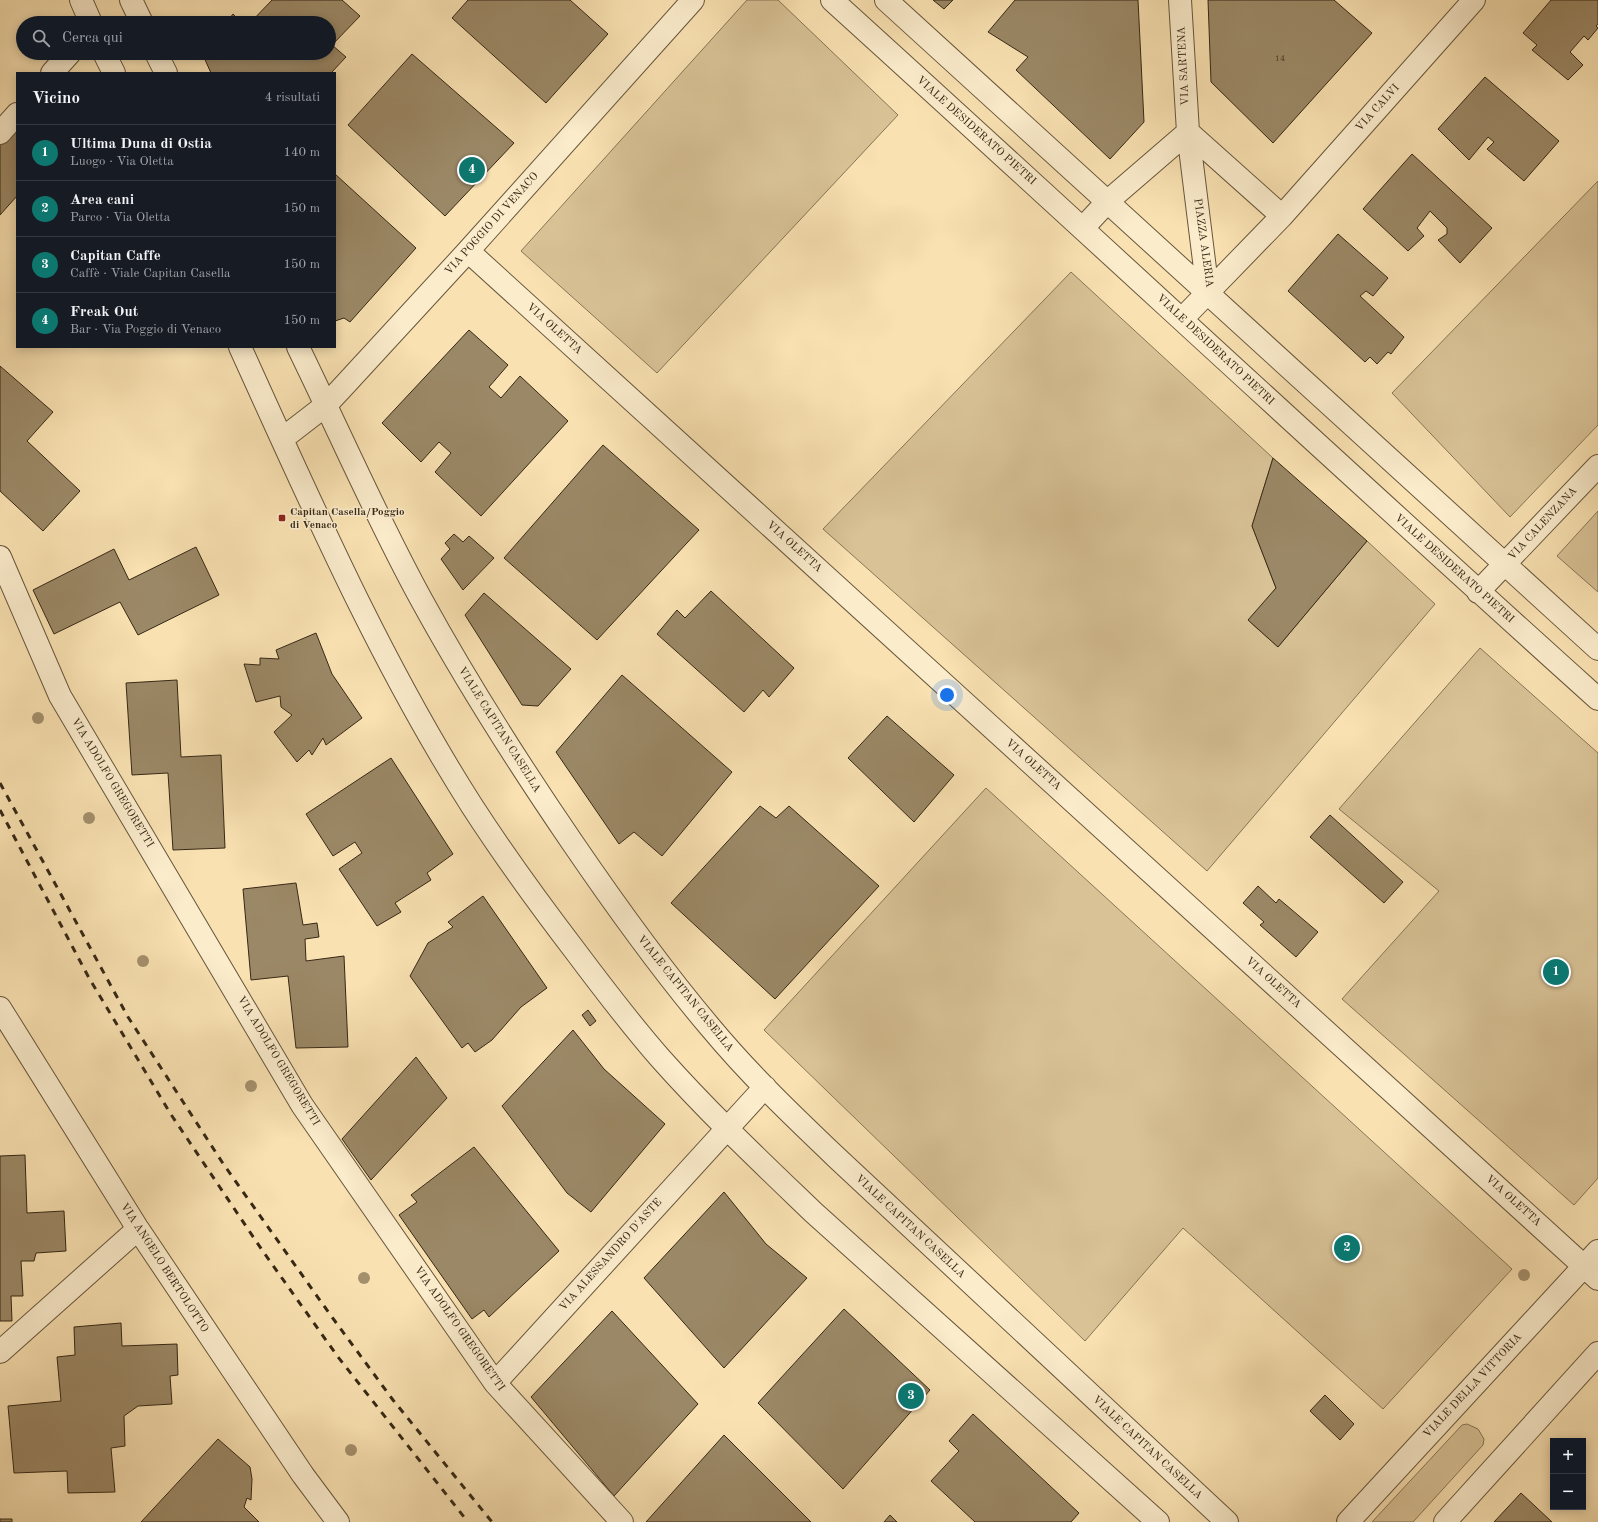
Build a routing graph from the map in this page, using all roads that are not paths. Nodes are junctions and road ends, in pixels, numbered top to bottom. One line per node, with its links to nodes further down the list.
1 (81, 0): 8 (street)
2 (131, 0): 9 (street)
3 (693, 0): 22 (street, VIA POGGIO DI VENACO)
4 (832, 0): 21 (street, VIALE DESIDERATO PIETRI)
5 (886, 0): 19 (street)
6 (1180, 0): 17 (street, VIA SARTENA)
7 (1474, 0): 20 (street, VIA CALVI)
8 (88, 16)
9 (139, 16)
10 (64, 60): 13 (street)
11 (108, 60): 14 (street)
12 (160, 60): 15 (street)
13 (53, 72)
14 (114, 72)
15 (166, 72)
16 (16, 115): 18 (street)
17 (1188, 132): 19 (street); 20 (street); 23 (street, PIAZZA ALERIA)
18 (0, 133)
19 (1108, 201): 21 (street); 23 (street)
20 (1282, 216): 23 (street, PIAZZA ALERIA)
21 (1083, 228): 24 (street, VIALE DESIDERATO PIETRI)
22 (468, 251): 27 (street, VIA POGGIO DI VENACO); 39 (street, VIA OLETTA)
23 (1208, 293): 24 (street); 31 (street)
24 (1182, 320): 32 (street, VIALE DESIDERATO PIETRI)
25 (240, 348): 28 (street)
26 (298, 348): 27 (street, VIALE CAPITAN CASELLA)
27 (326, 405): 28 (street, VIA POGGIO DI VENACO); 36 (street, VIALE CAPITAN CASELLA)
28 (282, 439): 37 (street)
29 (1598, 466): 31 (street, VIA CALENZANA)
30 (0, 557): 42 (street, VIA ADOLFO GREGORETTI)
31 (1504, 564): 32 (street, VIA CALENZANA); 33 (street)
32 (1478, 592): 34 (street, VIALE DESIDERATO PIETRI)
33 (1598, 648)
34 (1598, 699)
35 (0, 1008): 38 (street, VIA ANGELO BERTOLOTTO)
36 (765, 1087): 37 (street, VIA ALESSANDRO D'ASTE); 46 (street, VIALE CAPITAN CASELLA)
37 (727, 1128): 42 (street, VIA ALESSANDRO D'ASTE); 45 (street)
38 (138, 1229): 40 (street); 43 (street, VIA ANGELO BERTOLOTTO)
39 (1593, 1265): 47 (street, VIALE DELLA VITTORIA)
40 (0, 1352)
41 (1598, 1353): 48 (street)
42 (495, 1383): 44 (street, VIA ADOLFO GREGORETTI)
43 (338, 1522)
44 (622, 1522)
45 (1158, 1522)
46 (1227, 1522)
47 (1348, 1522)
48 (1445, 1522)

